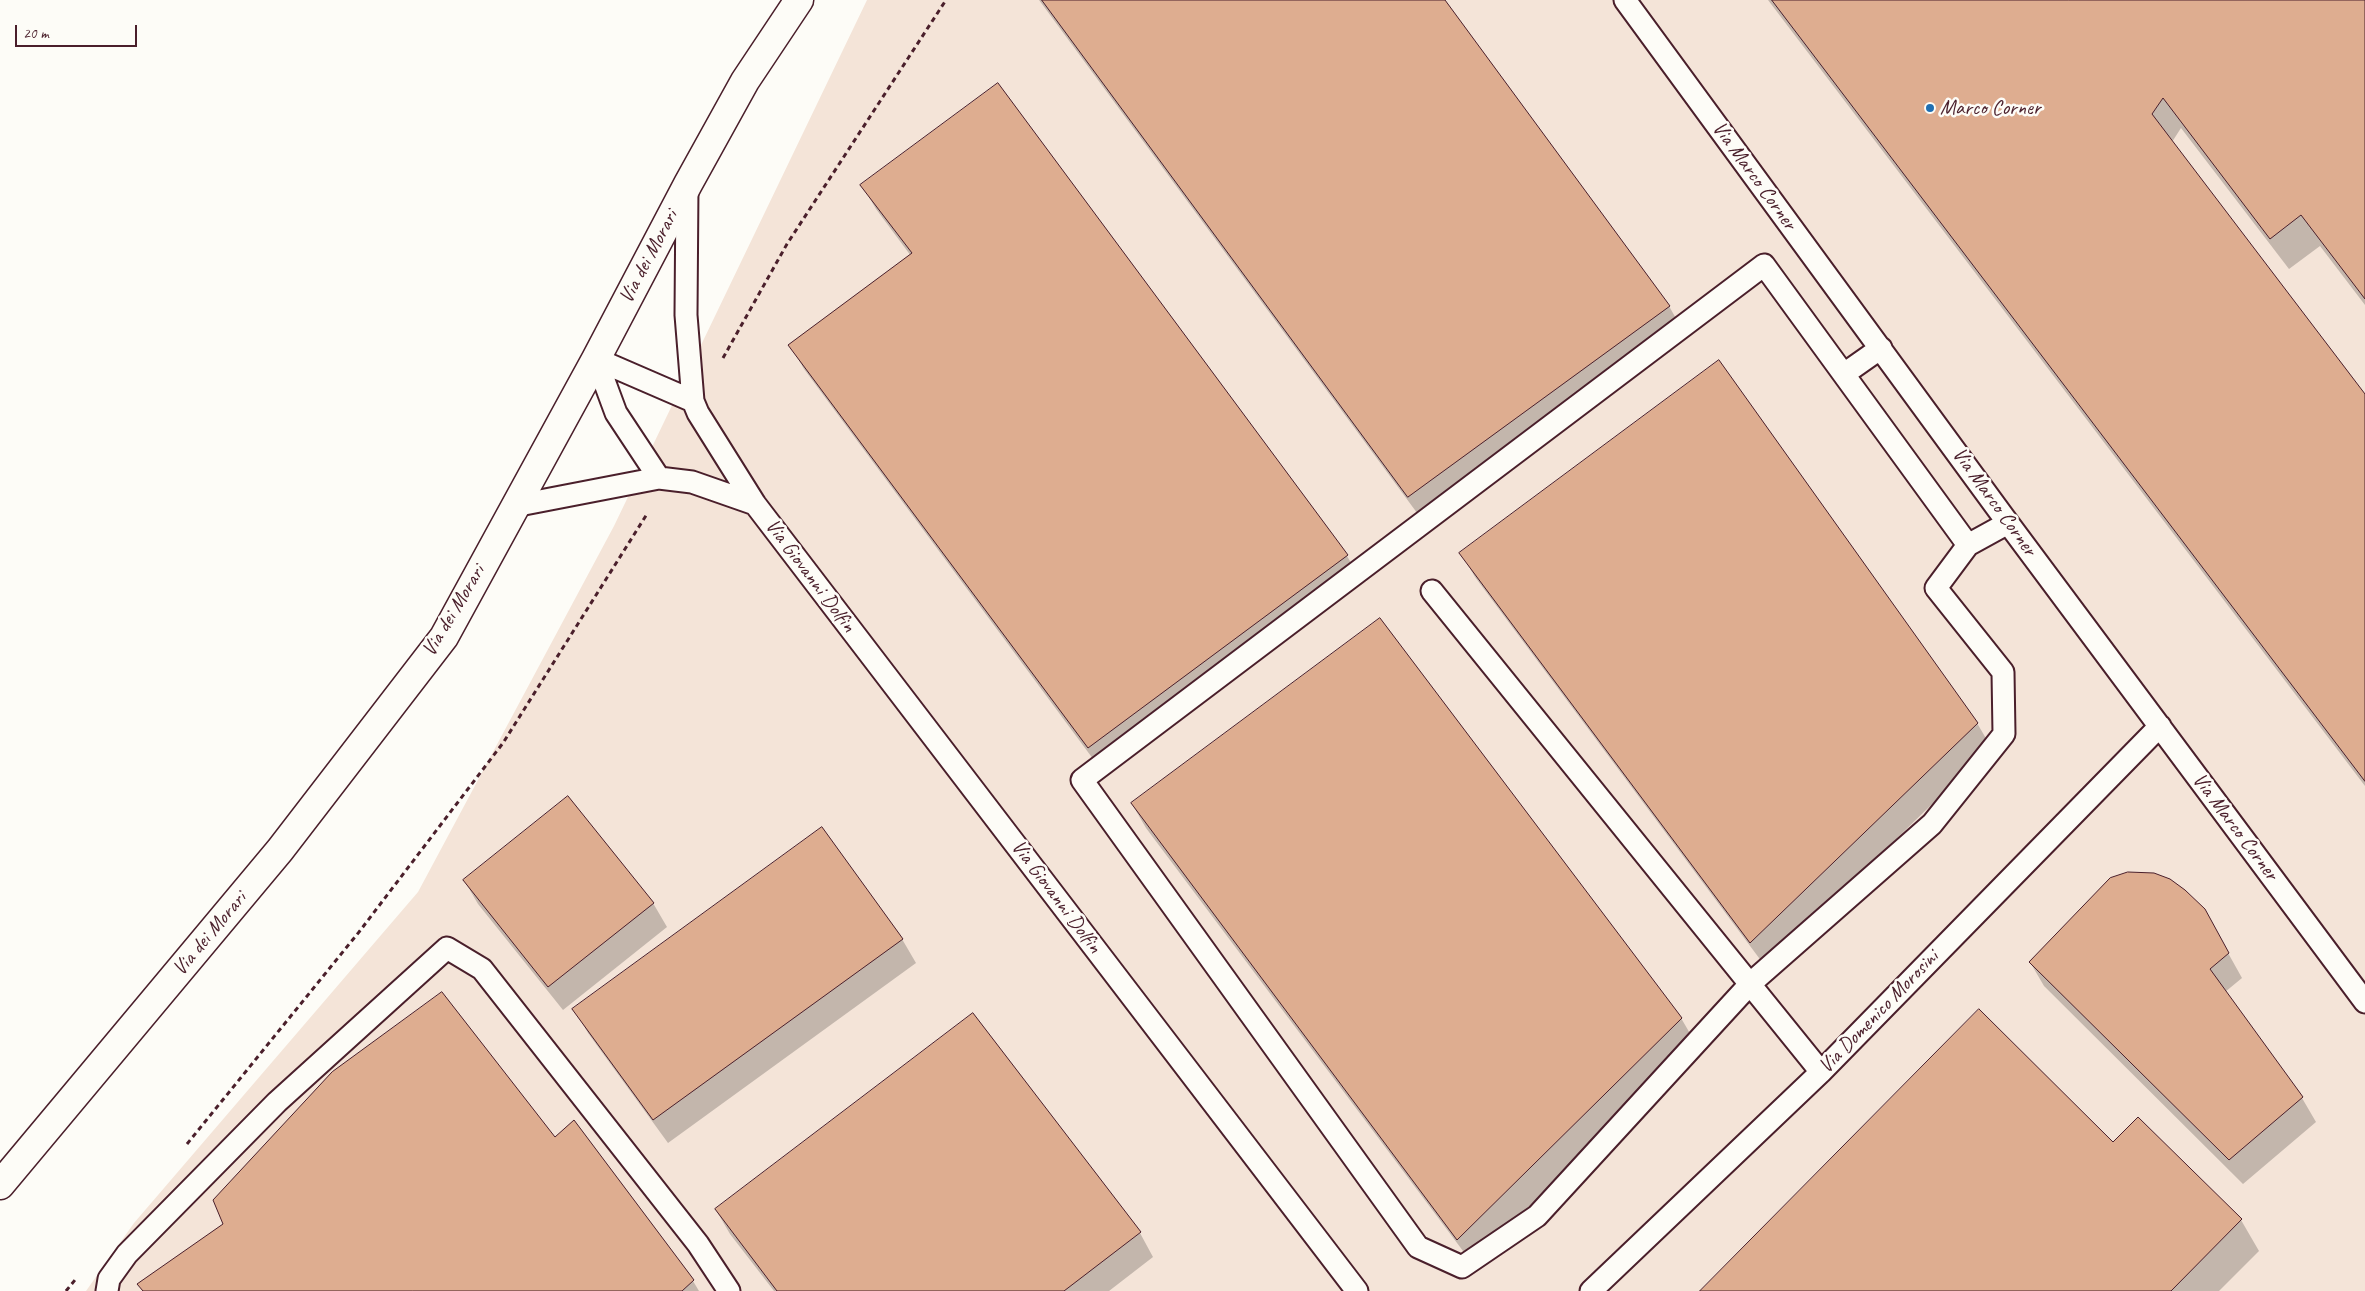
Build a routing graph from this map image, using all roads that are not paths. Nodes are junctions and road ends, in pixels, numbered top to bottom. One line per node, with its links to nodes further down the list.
1 (799, 0): 3 (street, Via dei Morari)
2 (1625, 0): 4 (lane, Via Marco Corner)
3 (688, 184): 5 (street, Via dei Morari); 7 (lane, Via Giovanni Dolfin)
4 (1881, 348): 6 (lane); 11 (lane, Via Marco Corner)
5 (596, 360): 7 (lane); 8 (lane); 10 (street, Via dei Morari)
6 (1844, 374): 12 (lane); 15 (lane)
7 (693, 401): 9 (lane, Via Giovanni Dolfin)
8 (664, 479): 9 (lane, Via Giovanni Dolfin); 10 (lane, Via Giovanni Dolfin)
9 (755, 504): 21 (lane, Via Giovanni Dolfin)
10 (514, 506): 18 (street, Via dei Morari)
11 (2008, 523): 12 (lane); 14 (lane, Via Marco Corner)
12 (1968, 545): 15 (lane)
13 (1432, 591): 15 (lane)
14 (2160, 726): 16 (lane, Via Marco Corner); 17 (lane, Via Domenico Morosini)
15 (1751, 983): 17 (lane)
16 (2365, 1002)
17 (1822, 1072): 22 (lane, Via Domenico Morosini)
18 (0, 1185)
19 (107, 1291): 20 (lane)
20 (728, 1291)
21 (1357, 1291)
22 (1591, 1291)

